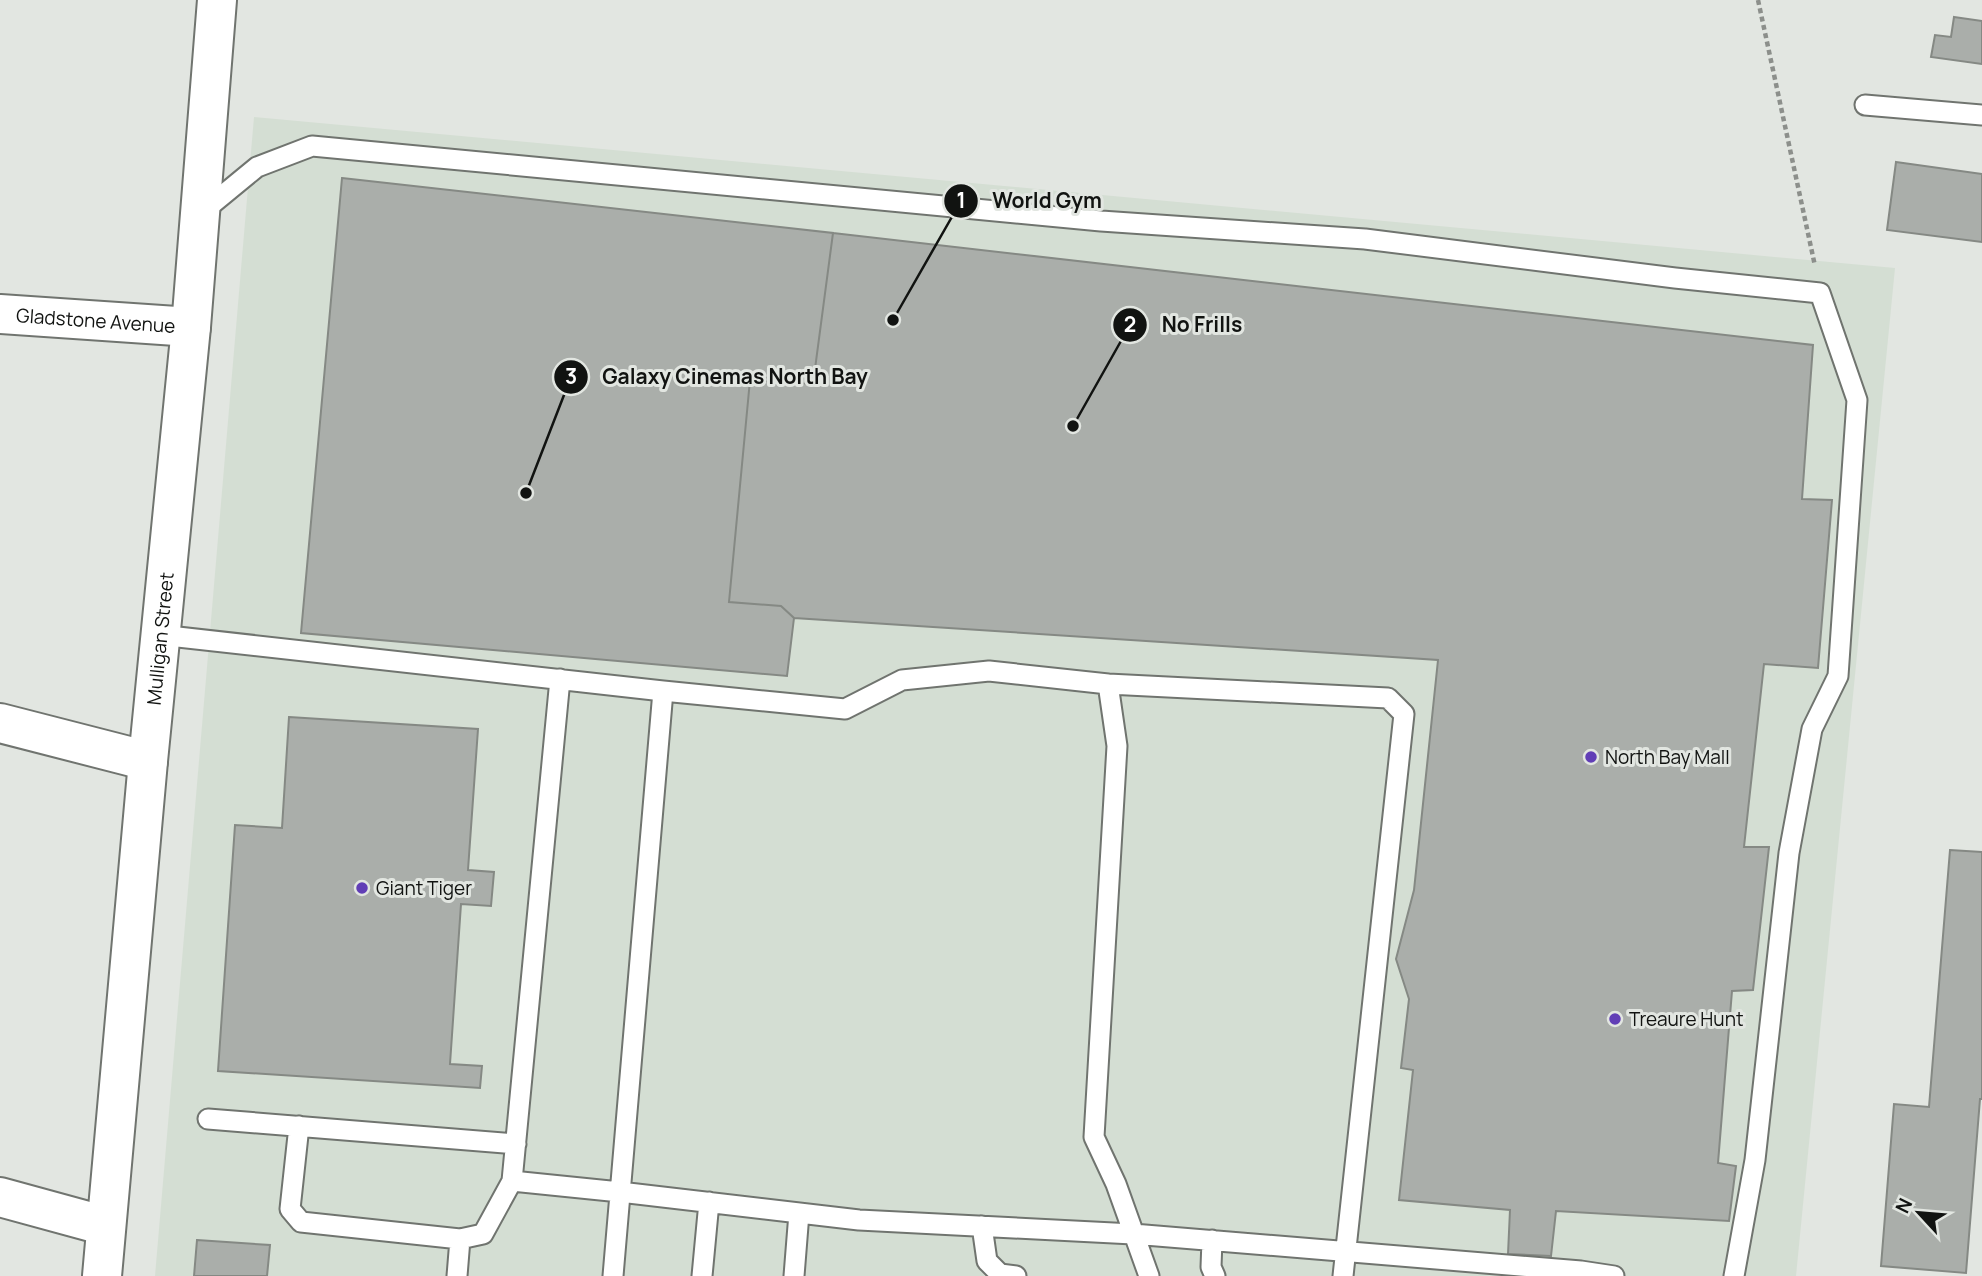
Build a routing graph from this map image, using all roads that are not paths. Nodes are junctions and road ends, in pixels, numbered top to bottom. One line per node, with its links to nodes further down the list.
1 (217, 0): 4 (street, Mulligan Street)
2 (1866, 105): 3 (lane)
3 (1982, 115)
4 (200, 214): 6 (street, Mulligan Street); 38 (lane)
5 (0, 314): 6 (street, Gladstone Avenue)
6 (191, 327): 7 (street, Mulligan Street)
7 (160, 635): 8 (lane); 12 (street, Mulligan Street)
8 (560, 679): 10 (lane); 15 (lane)
9 (1108, 684): 10 (lane); 23 (lane); 26 (lane)
10 (663, 691): 17 (lane)
11 (0, 723): 12 (street)
12 (148, 761): 21 (street, Mulligan Street)
13 (208, 1119): 14 (lane)
14 (299, 1126): 15 (lane); 24 (lane)
15 (516, 1144): 16 (lane)
16 (512, 1181): 17 (lane); 24 (lane)
17 (620, 1192): 19 (lane); 30 (lane)
18 (0, 1197): 21 (street)
19 (709, 1202): 20 (lane); 31 (lane)
20 (799, 1213): 22 (lane); 32 (lane)
21 (106, 1226): 28 (street, Mulligan Street)
22 (982, 1226): 23 (lane); 33 (lane)
23 (1133, 1234): 25 (lane); 34 (lane)
24 (460, 1239): 29 (lane)
25 (1212, 1240): 26 (lane); 35 (lane)
26 (1346, 1251): 27 (lane); 36 (lane)
27 (1450, 1268): 37 (lane)
28 (102, 1276)
29 (457, 1276)
30 (613, 1276)
31 (702, 1276)
32 (794, 1276)
33 (1016, 1276)
34 (1149, 1276)
35 (1215, 1276)
36 (1343, 1276)
37 (1614, 1276)
38 (1734, 1276)

